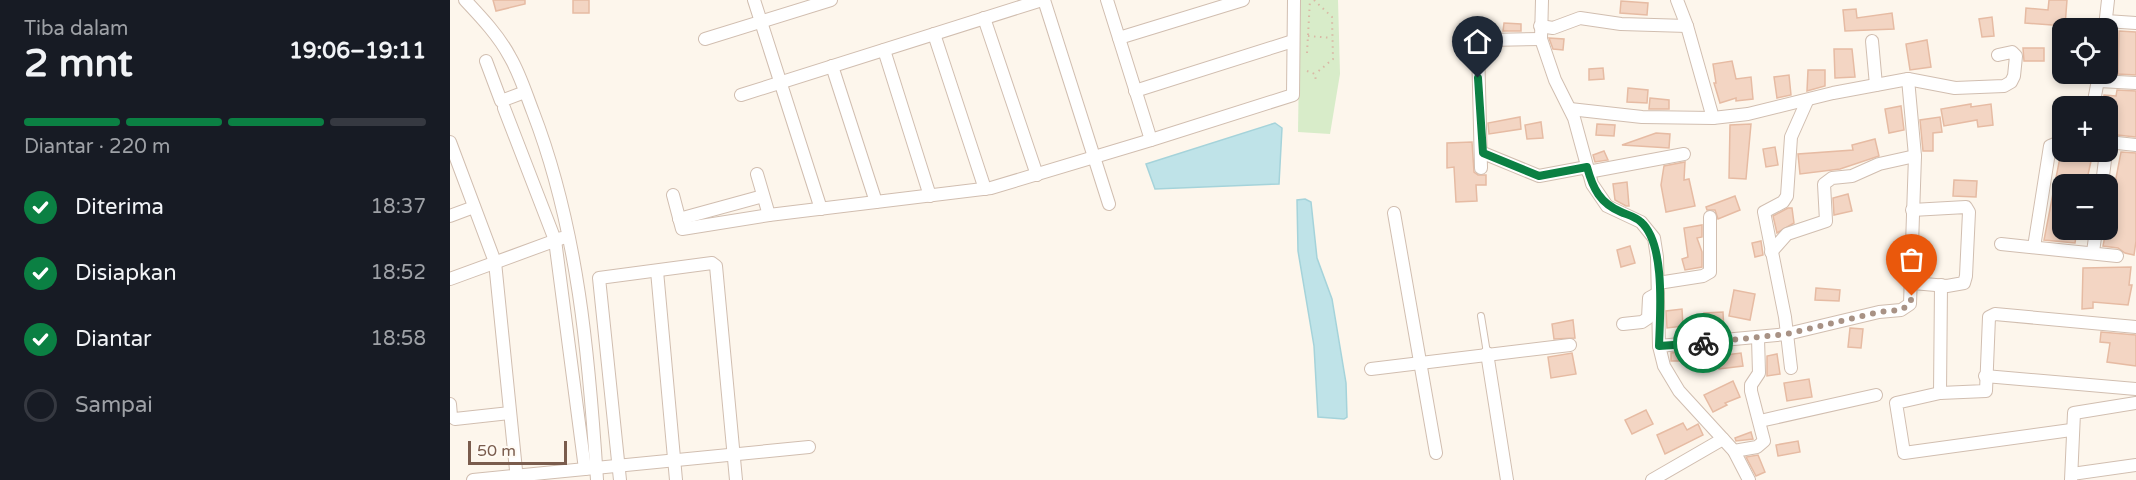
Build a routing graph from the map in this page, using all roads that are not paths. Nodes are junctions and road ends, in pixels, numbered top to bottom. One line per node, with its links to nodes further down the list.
1 (465, 0): 34 (street)
2 (754, 0): 13 (street)
3 (831, 0): 13 (street)
4 (1043, 0): 11 (street); 48 (street)
5 (1107, 0): 21 (street)
6 (1243, 0): 21 (street)
7 (1294, 0): 19 (street)
8 (1542, 0): 16 (street)
9 (1677, 0): 17 (street)
10 (2108, 0): 12 (street)
11 (984, 18): 18 (street); 52 (street)
12 (2106, 18)
13 (761, 22): 20 (street); 30 (street)
14 (2136, 23): 15 (street)
15 (2118, 24)
16 (1540, 26): 17 (street); 22 (street)
17 (1687, 26): 39 (street)
18 (934, 34): 24 (street); 53 (street)
19 (1294, 38): 33 (street); 40 (street)
20 (705, 39)
21 (1119, 39): 33 (street)
22 (1541, 39): 38 (street); 45 (street)
23 (1872, 41): 32 (street)
24 (884, 50): 27 (street); 56 (street)
25 (1998, 55): 28 (street)
26 (486, 61): 34 (street)
27 (832, 66): 30 (street); 57 (street)
28 (1908, 79): 32 (street); 47 (street)
29 (2118, 80): 31 (street)
30 (779, 83): 35 (street); 60 (street)
31 (2136, 83)
32 (1876, 85): 36 (street)
33 (1136, 91): 40 (street)
34 (525, 92): 67 (street)
35 (741, 95)
36 (1807, 101): 39 (street); 72 (street)
37 (504, 108): 68 (street)
38 (1570, 109): 39 (street); 50 (street)
39 (1713, 118)
40 (1151, 140): 48 (street)
41 (450, 142): 59 (street)
42 (2118, 143): 44 (street)
43 (2052, 145): 71 (street)
44 (2136, 145)
45 (1483, 153): 49 (street); 50 (street)
46 (1684, 154): 50 (street)
47 (1915, 156): 61 (street); 72 (street)
48 (1094, 157): 52 (street); 58 (street)
49 (1481, 168)
50 (1588, 170): 80 (street)
51 (756, 174): 55 (street)
52 (1036, 175): 53 (street)
53 (985, 189): 56 (street)
54 (673, 195): 66 (street)
55 (763, 196): 63 (street); 66 (street)
56 (930, 196): 57 (street)
57 (876, 202): 60 (street)
58 (1109, 204)
59 (474, 207): 64 (street); 75 (street)
60 (821, 209): 63 (street)
61 (1912, 210): 78 (street); 79 (street)
62 (1394, 213): 89 (street)
63 (769, 215): 66 (street)
64 (450, 216)
65 (1710, 218): 80 (street)
66 (679, 219)
67 (568, 236): 68 (street); 109 (street)
68 (555, 240): 75 (street); 109 (street)
69 (2095, 240): 73 (street)
70 (2001, 244): 71 (street)
71 (2034, 247): 73 (street)
72 (1772, 252): 84 (street)
73 (2093, 252): 74 (street)
74 (2117, 256)
75 (495, 262): 77 (street); 98 (street)
76 (657, 271): 105 (street); 106 (street); 108 (street)
77 (450, 279)
78 (1913, 283): 79 (street); 84 (street)
79 (1941, 285): 94 (street)
80 (1658, 288): 82 (street); 87 (street)
81 (1481, 316): 88 (lane)
82 (1623, 324)
83 (2136, 327): 92 (street)
84 (1787, 334): 85 (street); 90 (street)
85 (1758, 338): 87 (street); 99 (street)
86 (1570, 345): 88 (street)
87 (1659, 346): 101 (street)
88 (1487, 353): 89 (street); 117 (street)
89 (1422, 362): 91 (street); 104 (street)
90 (1791, 368)
91 (1371, 369)
92 (1985, 376): 93 (street); 94 (street)
93 (2136, 389)
94 (1940, 393): 100 (street)
95 (1876, 395): 99 (street)
96 (2136, 403): 100 (street)
97 (450, 404): 98 (street)
98 (510, 413): 111 (street)
99 (1760, 421): 103 (street)
100 (2072, 430): 110 (street)
101 (1723, 439): 103 (street); 118 (street)
102 (809, 447): 105 (street)
103 (1734, 451): 119 (street)
104 (1436, 453)
105 (734, 455): 106 (street); 116 (street)
106 (675, 461): 108 (street); 115 (street)
107 (2136, 465): 110 (street)
108 (619, 466): 109 (street); 114 (street)
109 (591, 468): 111 (street); 113 (street)
110 (2072, 477)
111 (517, 478): 112 (street)
112 (473, 480)
113 (597, 480)
114 (620, 480)
115 (676, 480)
116 (736, 480)
117 (1508, 480)
118 (1652, 480)
119 (1749, 480)

